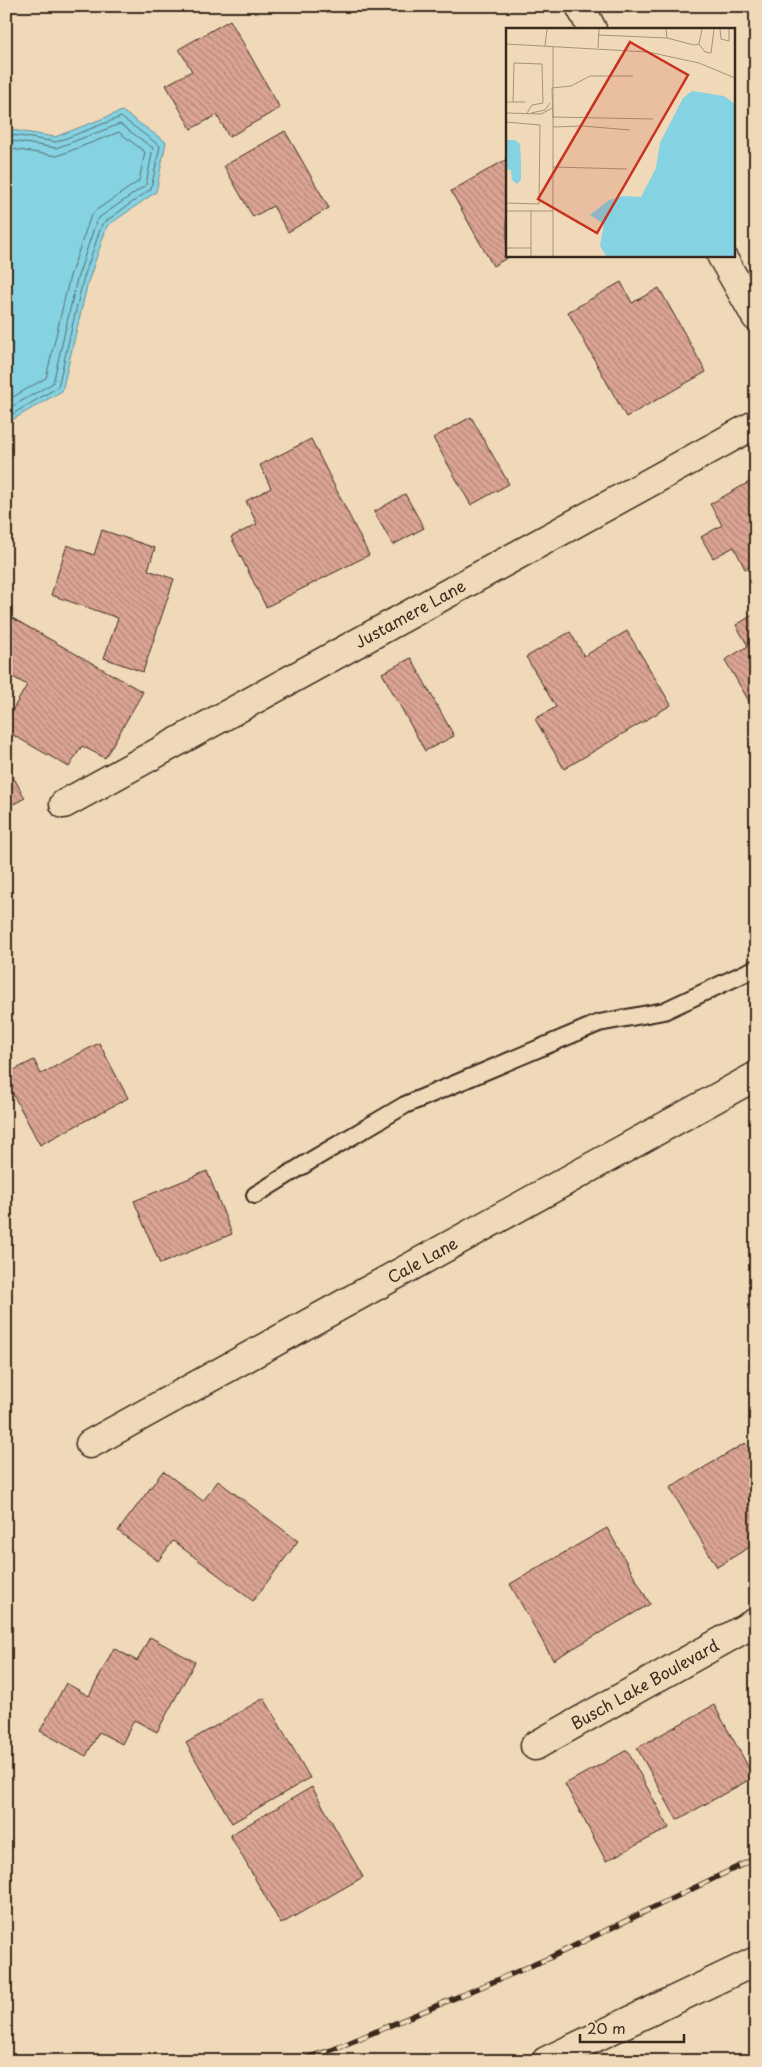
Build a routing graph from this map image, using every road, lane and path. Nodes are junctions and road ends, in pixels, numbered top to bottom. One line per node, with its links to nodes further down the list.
1 (580, 6): 2 (street)
2 (591, 28)
3 (721, 256): 4 (street)
4 (756, 317)
5 (756, 424): 6 (street, Justamere Lane)
6 (64, 804)
7 (756, 968): 9 (lane)
8 (756, 1076): 10 (street, Cale Lane)
9 (255, 1195)
10 (90, 1444)
11 (756, 1622): 12 (street, Busch Lake Boulevard)
12 (535, 1746)
13 (756, 1961): 14 (street)
14 (546, 2061)

